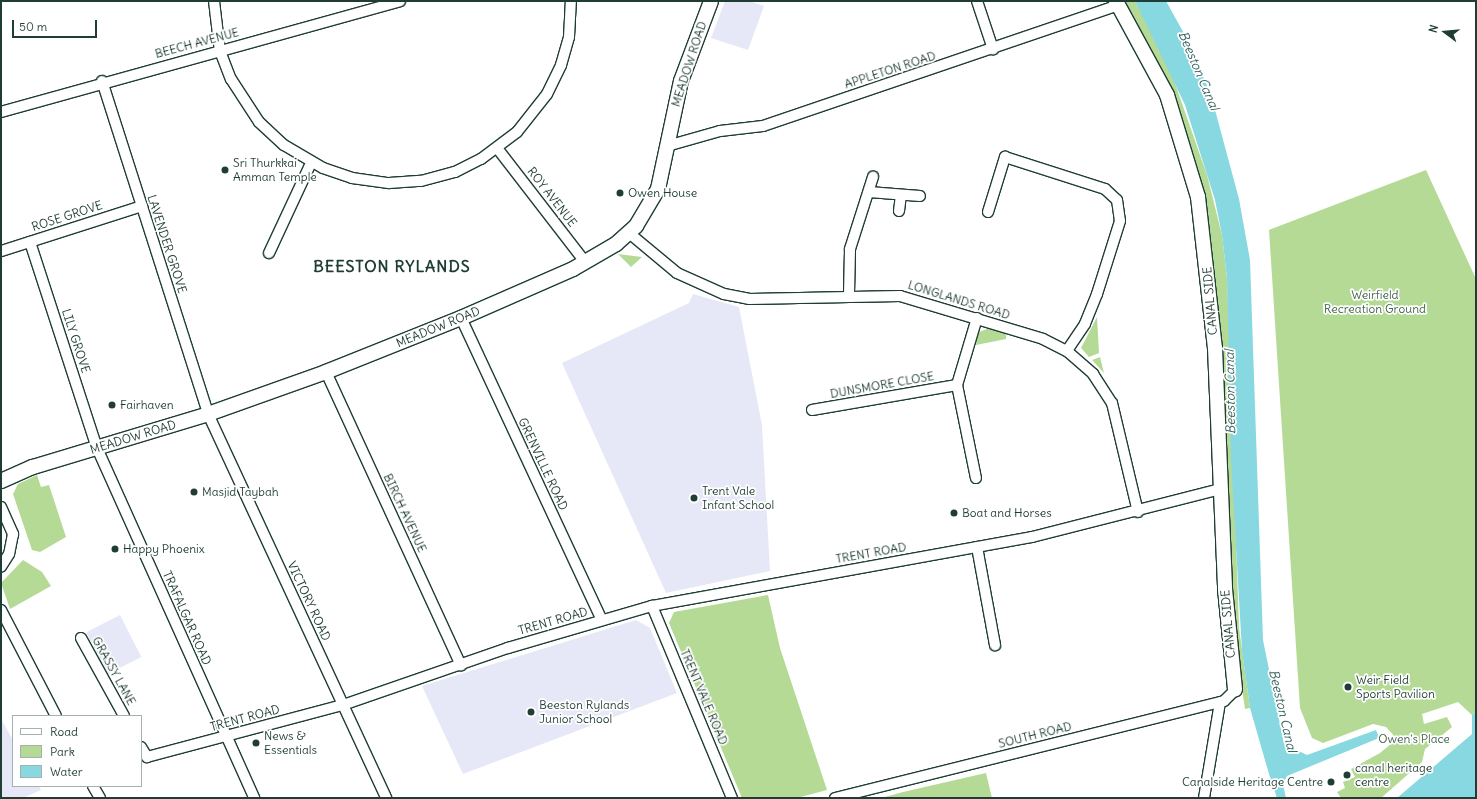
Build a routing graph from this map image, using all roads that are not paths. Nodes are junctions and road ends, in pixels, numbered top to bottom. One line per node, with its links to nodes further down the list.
1 (214, 1): 8 (street)
2 (400, 1): 8 (street, BEECH AVENUE)
3 (571, 1): 12 (street)
4 (711, 1): 11 (street, MEADOW ROAD)
5 (977, 1): 7 (street)
6 (1117, 3): 7 (street, APPLETON ROAD); 37 (street, CANAL SIDE)
7 (993, 49): 11 (street, APPLETON ROAD)
8 (220, 50): 9 (street, BEECH AVENUE); 13 (street)
9 (102, 81): 10 (street, BEECH AVENUE); 18 (street, LAVENDER GROVE)
10 (1, 112)
11 (667, 146): 21 (street, MEADOW ROAD)
12 (497, 148): 13 (street); 25 (street, ROY AVENUE)
13 (311, 162): 24 (street)
14 (873, 178): 15 (street)
15 (868, 192): 16 (street); 26 (street)
16 (901, 195): 17 (street); 19 (street)
17 (920, 196)
18 (142, 206): 22 (street, ROSE GROVE); 33 (street, LAVENDER GROVE)
19 (899, 211)
20 (988, 212): 29 (street)
21 (630, 233): 25 (street, MEADOW ROAD); 26 (street, LONGLANDS ROAD)
22 (30, 242): 23 (street, ROSE GROVE); 34 (street, LILY GROVE)
23 (1, 251)
24 (269, 253)
25 (585, 262): 27 (street, MEADOW ROAD)
26 (849, 294): 28 (street, LONGLANDS ROAD)
27 (461, 318): 30 (street, MEADOW ROAD); 44 (street, GRENVILLE ROAD)
28 (976, 318): 29 (street, LONGLANDS ROAD); 31 (street)
29 (1067, 350): 39 (street, LONGLANDS ROAD)
30 (326, 372): 33 (street, MEADOW ROAD); 47 (street, BIRCH AVENUE)
31 (957, 385): 32 (street, DUNSMORE CLOSE); 35 (street)
32 (812, 410)
33 (208, 414): 34 (street, MEADOW ROAD); 50 (street, VICTORY ROAD)
34 (97, 448): 36 (street, MEADOW ROAD); 53 (street, TRAFALGAR ROAD)
35 (976, 478)
36 (1, 481)
37 (1220, 489): 39 (street, TRENT ROAD); 48 (street, CANAL SIDE)
38 (1, 508): 41 (street)
39 (1138, 512): 40 (street, TRENT ROAD)
40 (977, 547): 42 (street, TRENT ROAD); 46 (street)
41 (1, 567)
42 (652, 606): 44 (street, TRENT ROAD); 59 (street, TRENT VALE ROAD)
43 (1, 610): 51 (street)
44 (602, 620): 47 (street, TRENT ROAD)
45 (81, 638): 52 (street, GRASSY LANE)
46 (995, 645)
47 (461, 665): 50 (street, TRENT ROAD)
48 (1235, 690): 49 (street, SOUTH ROAD)
49 (1220, 702): 60 (street, SOUTH ROAD); 61 (street)
50 (343, 705): 53 (street, TRENT ROAD); 58 (street, VICTORY ROAD)
51 (55, 715)
52 (123, 715)
53 (226, 736): 54 (street, TRENT ROAD); 57 (street, TRAFALGAR ROAD)
54 (142, 749)
55 (94, 787): 56 (street)
56 (100, 798)
57 (254, 798)
58 (386, 798)
59 (732, 798)
60 (835, 798)
61 (1204, 798)

